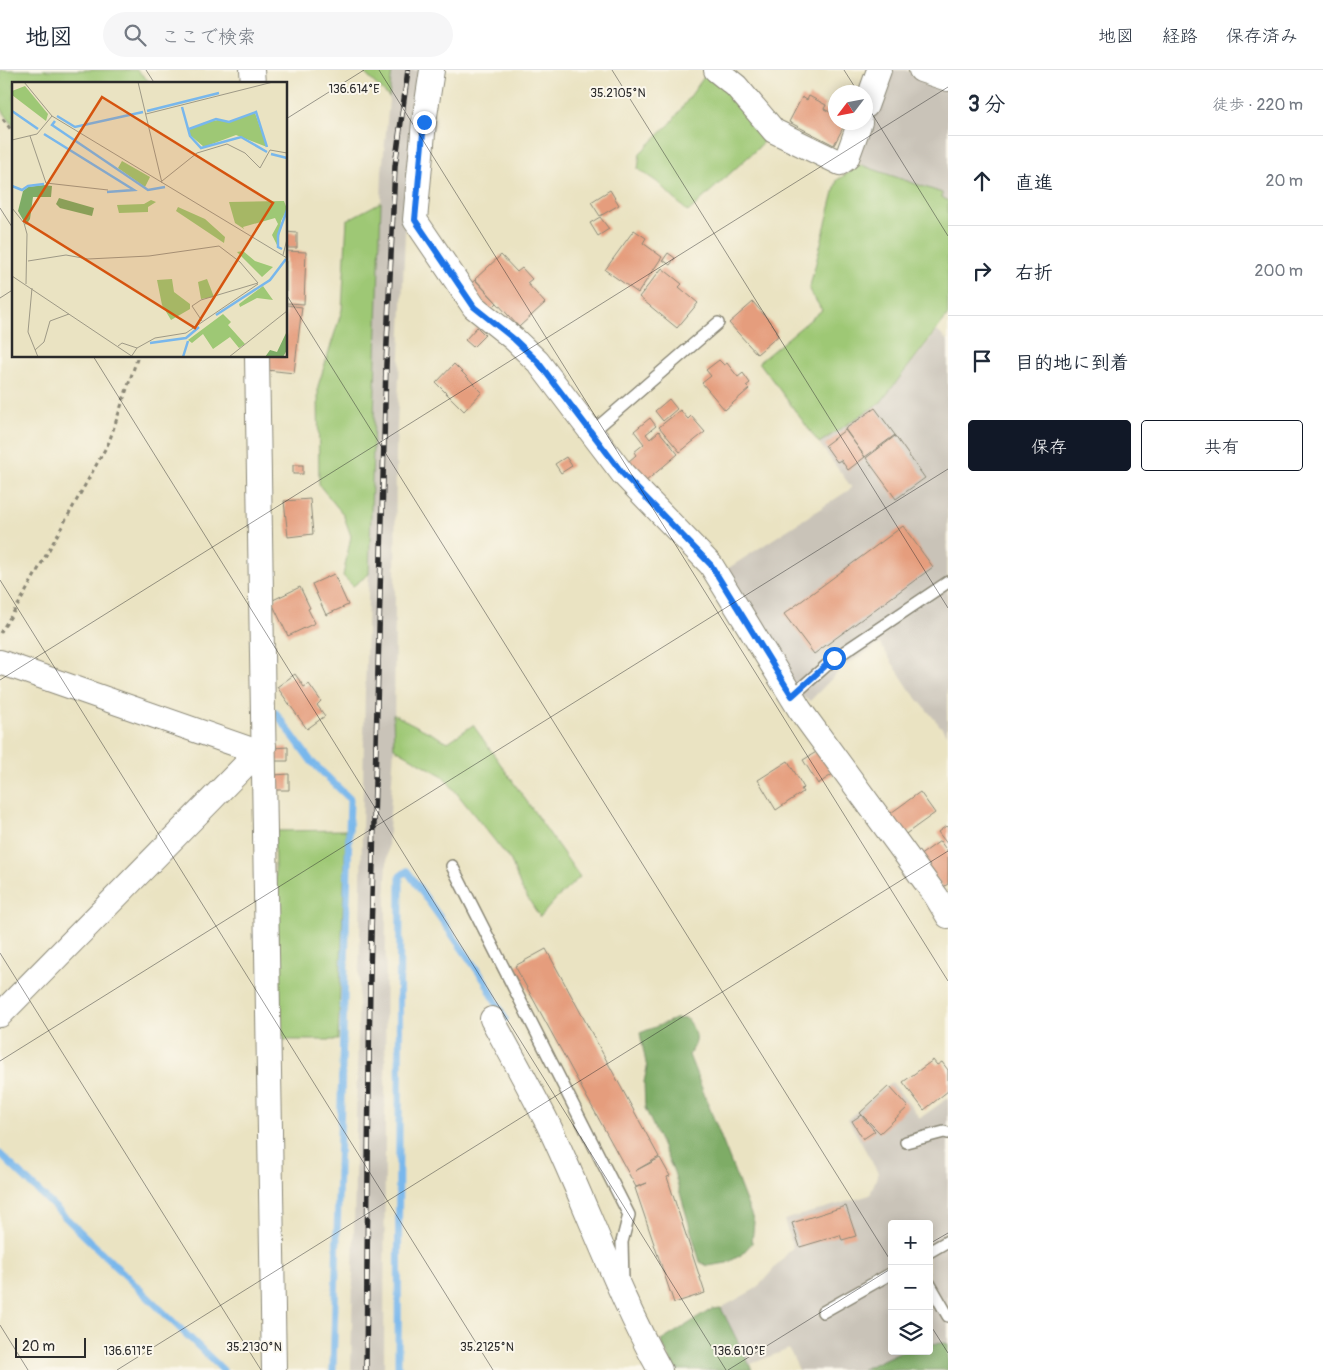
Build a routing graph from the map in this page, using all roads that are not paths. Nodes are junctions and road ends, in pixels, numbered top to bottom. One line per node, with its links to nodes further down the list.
1 (432, 70): 10 (street)
2 (716, 70): 7 (street)
3 (879, 70): 6 (street)
4 (921, 70): 5 (street)
5 (948, 79)
6 (873, 87)
7 (857, 130)
8 (718, 323): 10 (lane)
9 (257, 358): 14 (street)
10 (591, 433): 13 (street)
11 (948, 582): 13 (lane)
12 (0, 662): 14 (street)
13 (792, 696): 16 (street)
14 (261, 749): 17 (street); 28 (street)
15 (452, 866): 25 (lane)
16 (948, 916)
17 (0, 1015)
18 (492, 1019): 25 (street)
19 (948, 1133): 20 (lane)
20 (906, 1142)
21 (948, 1241): 22 (lane)
22 (933, 1250)
23 (888, 1275): 26 (lane)
24 (933, 1290): 27 (lane)
25 (624, 1298): 29 (street)
26 (823, 1312)
27 (948, 1316)
28 (274, 1370)
29 (660, 1370)

